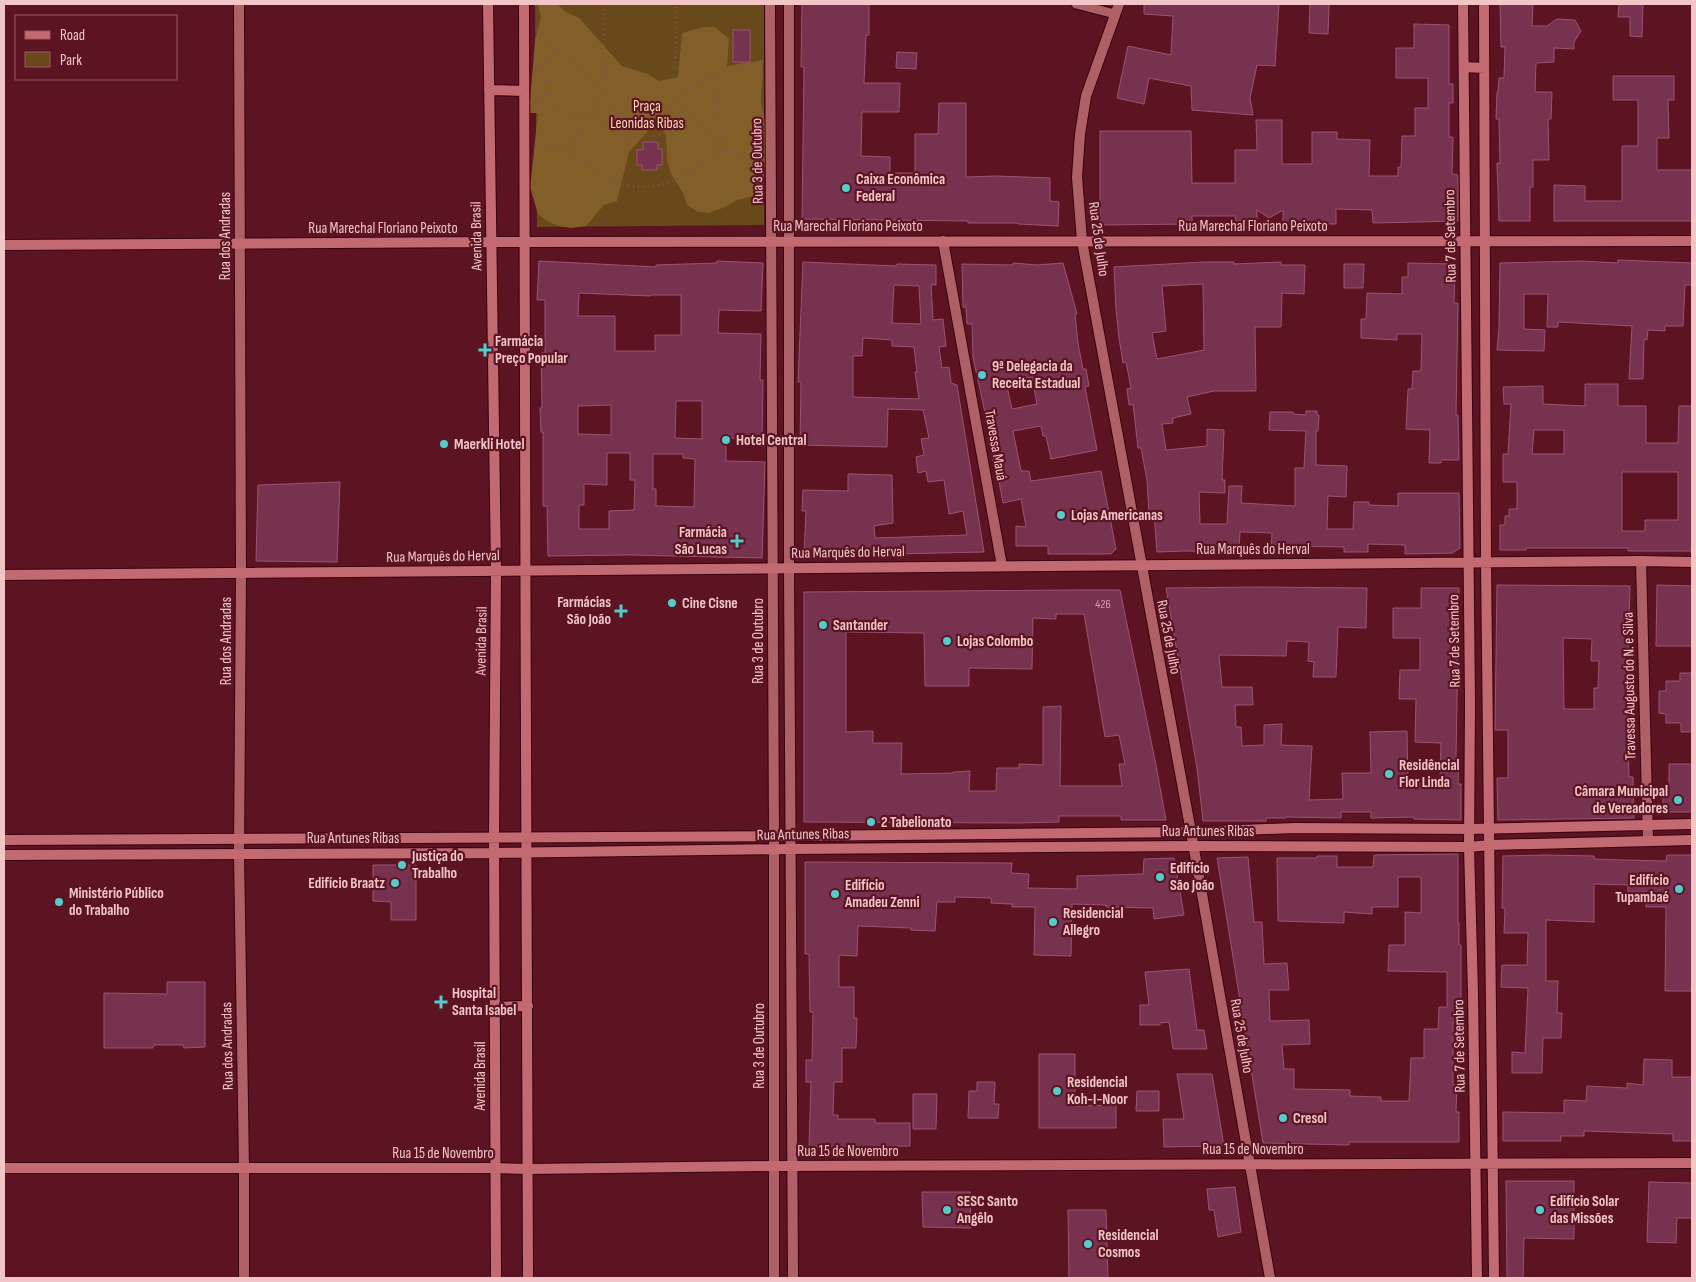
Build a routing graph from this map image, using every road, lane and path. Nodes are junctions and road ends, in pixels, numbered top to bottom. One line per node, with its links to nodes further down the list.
1 (239, 4): 41 (street, Rua dos Andradas)
2 (488, 4): 22 (street, Avenida Brasil)
3 (524, 4): 13 (street)
4 (604, 4): 24 (path)
5 (677, 4): 18 (path)
6 (770, 4): 16 (street, Rua 3 de Outubro)
7 (789, 4): 32 (street)
8 (1076, 4): 12 (lane)
9 (1119, 4): 12 (street, Rua 25 de Julho)
10 (1463, 4): 17 (street, Rua 7 de Setembro)
11 (1484, 4): 19 (street)
12 (1115, 14): 34 (street, Rua 25 de Julho)
13 (524, 18): 14 (path); 15 (street)
14 (556, 48): 20 (path); 24 (path)
15 (524, 54): 20 (path); 23 (street)
16 (771, 60): 21 (path); 31 (street, Rua 3 de Outubro)
17 (1464, 67): 19 (street); 35 (street, Rua 7 de Setembro)
18 (675, 68)
19 (1484, 68): 36 (street)
20 (542, 70): 26 (path)
21 (714, 76): 25 (path); 29 (path)
22 (489, 90): 23 (street); 38 (street, Avenida Brasil)
23 (524, 91): 28 (street)
24 (603, 92): 25 (path); 26 (path)
25 (676, 98): 27 (path)
26 (591, 112): 27 (path); 30 (path)
27 (692, 116): 29 (path)
28 (524, 140): 30 (path); 39 (street)
29 (722, 150): 30 (path); 31 (path)
30 (568, 151)
31 (771, 158): 40 (street, Rua 3 de Outubro)
32 (790, 241): 33 (street, Rua Marechal Floriano Peixoto); 40 (street, Rua Marechal Floriano Peixoto); 46 (street)
33 (943, 241): 34 (street, Rua Marechal Floriano Peixoto); 52 (street, Travessa Mauá)
34 (1082, 241): 35 (street, Rua Marechal Floriano Peixoto); 51 (street, Rua 25 de Julho)
35 (1465, 241): 36 (street, Rua Marechal Floriano Peixoto); 44 (street, Rua 7 de Setembro)
36 (1484, 241): 37 (street, Rua Marechal Floriano Peixoto); 43 (street)
37 (1692, 241)
38 (492, 242): 39 (street, Rua Marechal Floriano Peixoto); 41 (street, Rua Marechal Floriano Peixoto); 55 (street, Avenida Brasil)
39 (524, 242): 40 (street, Rua Marechal Floriano Peixoto); 56 (street)
40 (772, 242): 45 (street, Rua 3 de Outubro)
41 (240, 244): 42 (street, Rua Marechal Floriano Peixoto); 57 (street, Rua dos Andradas)
42 (4, 245)
43 (1486, 412): 44 (street); 49 (street)
44 (1467, 413): 48 (street, Rua 7 de Setembro)
45 (773, 434): 46 (street); 53 (street, Rua 3 de Outubro)
46 (790, 434): 54 (street)
47 (1641, 561): 49 (street, Rua Marquês do Herval); 50 (street, Rua Marquês do Herval); 62 (street, Travessa Augusto do N. e Silva)
48 (1469, 562): 49 (street, Rua Marquês do Herval); 51 (street, Rua Marquês do Herval); 59 (street, Rua 7 de Setembro)
49 (1486, 562): 60 (street)
50 (1692, 562)
51 (1141, 565): 52 (street, Rua Marquês do Herval); 66 (street, Rua 25 de Julho)
52 (1002, 566): 54 (street, Rua Marquês do Herval)
53 (773, 568): 54 (street, Rua Marquês do Herval); 56 (street, Rua Marquês do Herval); 71 (street, Rua 3 de Outubro)
54 (789, 568): 72 (street)
55 (496, 570): 56 (street, Rua Marquês do Herval); 57 (street, Rua Marquês do Herval); 69 (street, Avenida Brasil)
56 (526, 570): 74 (street)
57 (241, 572): 58 (street, Rua Marquês do Herval); 75 (street, Rua dos Andradas)
58 (4, 575)
59 (1470, 702): 60 (street); 65 (street, Rua 7 de Setembro)
60 (1488, 702): 64 (street)
61 (1692, 824): 62 (street, Rua Antunes Ribas)
62 (1648, 825): 64 (street, Rua Antunes Ribas); 79 (street, Travessa Augusto do N. e Silva)
63 (1294, 828): 65 (street, Rua Antunes Ribas); 66 (street, Rua Antunes Ribas); 82 (street)
64 (1490, 828): 65 (street, Rua Antunes Ribas); 80 (street)
65 (1470, 829): 84 (street, Rua 7 de Setembro)
66 (1191, 832): 67 (street, Rua Antunes Ribas); 81 (street, Rua 25 de Julho)
67 (1014, 833): 68 (street, Rua Antunes Ribas); 83 (street)
68 (885, 835): 72 (street, Rua Antunes Ribas); 86 (street)
69 (494, 836): 73 (street, Rua Antunes Ribas); 74 (street, Rua Antunes Ribas); 92 (street, Avenida Brasil)
70 (698, 836): 71 (street, Rua Antunes Ribas); 74 (street, Rua Antunes Ribas); 88 (street)
71 (774, 836): 72 (street, Rua Antunes Ribas); 87 (street, Rua 3 de Outubro)
72 (791, 836): 85 (street)
73 (428, 837): 75 (street, Rua Antunes Ribas); 91 (street)
74 (527, 837): 89 (street)
75 (240, 838): 77 (street, Rua Antunes Ribas); 90 (street, Rua dos Andradas)
76 (4, 840): 77 (street, Rua Antunes Ribas)
77 (95, 840): 93 (street)
78 (1692, 840): 79 (street, Rua Antunes Ribas)
79 (1648, 841): 80 (street, Rua Antunes Ribas)
80 (1490, 845): 84 (street, Rua Antunes Ribas); 95 (street)
81 (1193, 846): 82 (street, Rua Antunes Ribas); 83 (street, Rua Antunes Ribas); 102 (street, Rua 25 de Julho)
82 (1293, 846): 84 (street, Rua Antunes Ribas)
83 (1014, 847): 86 (street, Rua Antunes Ribas)
84 (1469, 847): 96 (street, Rua 7 de Setembro)
85 (791, 848): 86 (street, Rua Antunes Ribas); 87 (street, Rua Antunes Ribas); 104 (street)
86 (885, 848)
87 (774, 849): 88 (street, Rua Antunes Ribas); 103 (street, Rua 3 de Outubro)
88 (698, 850): 89 (street, Rua Antunes Ribas)
89 (527, 852): 92 (street, Rua Antunes Ribas); 97 (street)
90 (239, 853): 91 (street, Rua Antunes Ribas); 93 (street, Rua Antunes Ribas); 106 (street, Rua dos Andradas)
91 (429, 853): 92 (street, Rua Antunes Ribas)
92 (494, 853): 98 (street, Avenida Brasil)
93 (96, 854): 94 (street, Rua Antunes Ribas)
94 (4, 856)
95 (1491, 992): 96 (street); 99 (street)
96 (1473, 993): 100 (street, Rua 7 de Setembro)
97 (528, 1006): 98 (street); 108 (street)
98 (494, 1007): 107 (street, Avenida Brasil)
99 (1493, 1162): 100 (street, Rua 15 de Novembro); 101 (street, Rua 15 de Novembro); 116 (street)
100 (1476, 1163): 102 (street, Rua 15 de Novembro); 115 (street, Rua 7 de Setembro)
101 (1692, 1163)
102 (1249, 1164): 104 (street, Rua 15 de Novembro); 114 (street, Rua 25 de Julho)
103 (773, 1166): 104 (street, Rua 15 de Novembro); 108 (street, Rua 15 de Novembro); 112 (street, Rua 3 de Outubro)
104 (792, 1166): 113 (street)
105 (4, 1168): 106 (street, Rua 15 de Novembro)
106 (244, 1168): 107 (street, Rua 15 de Novembro); 109 (street, Rua dos Andradas)
107 (495, 1168): 108 (street, Rua 15 de Novembro); 110 (street, Avenida Brasil)
108 (528, 1170): 111 (street)
109 (244, 1278)
110 (496, 1278)
111 (528, 1278)
112 (774, 1278)
113 (793, 1278)
114 (1270, 1278)
115 (1477, 1278)
116 (1494, 1278)

